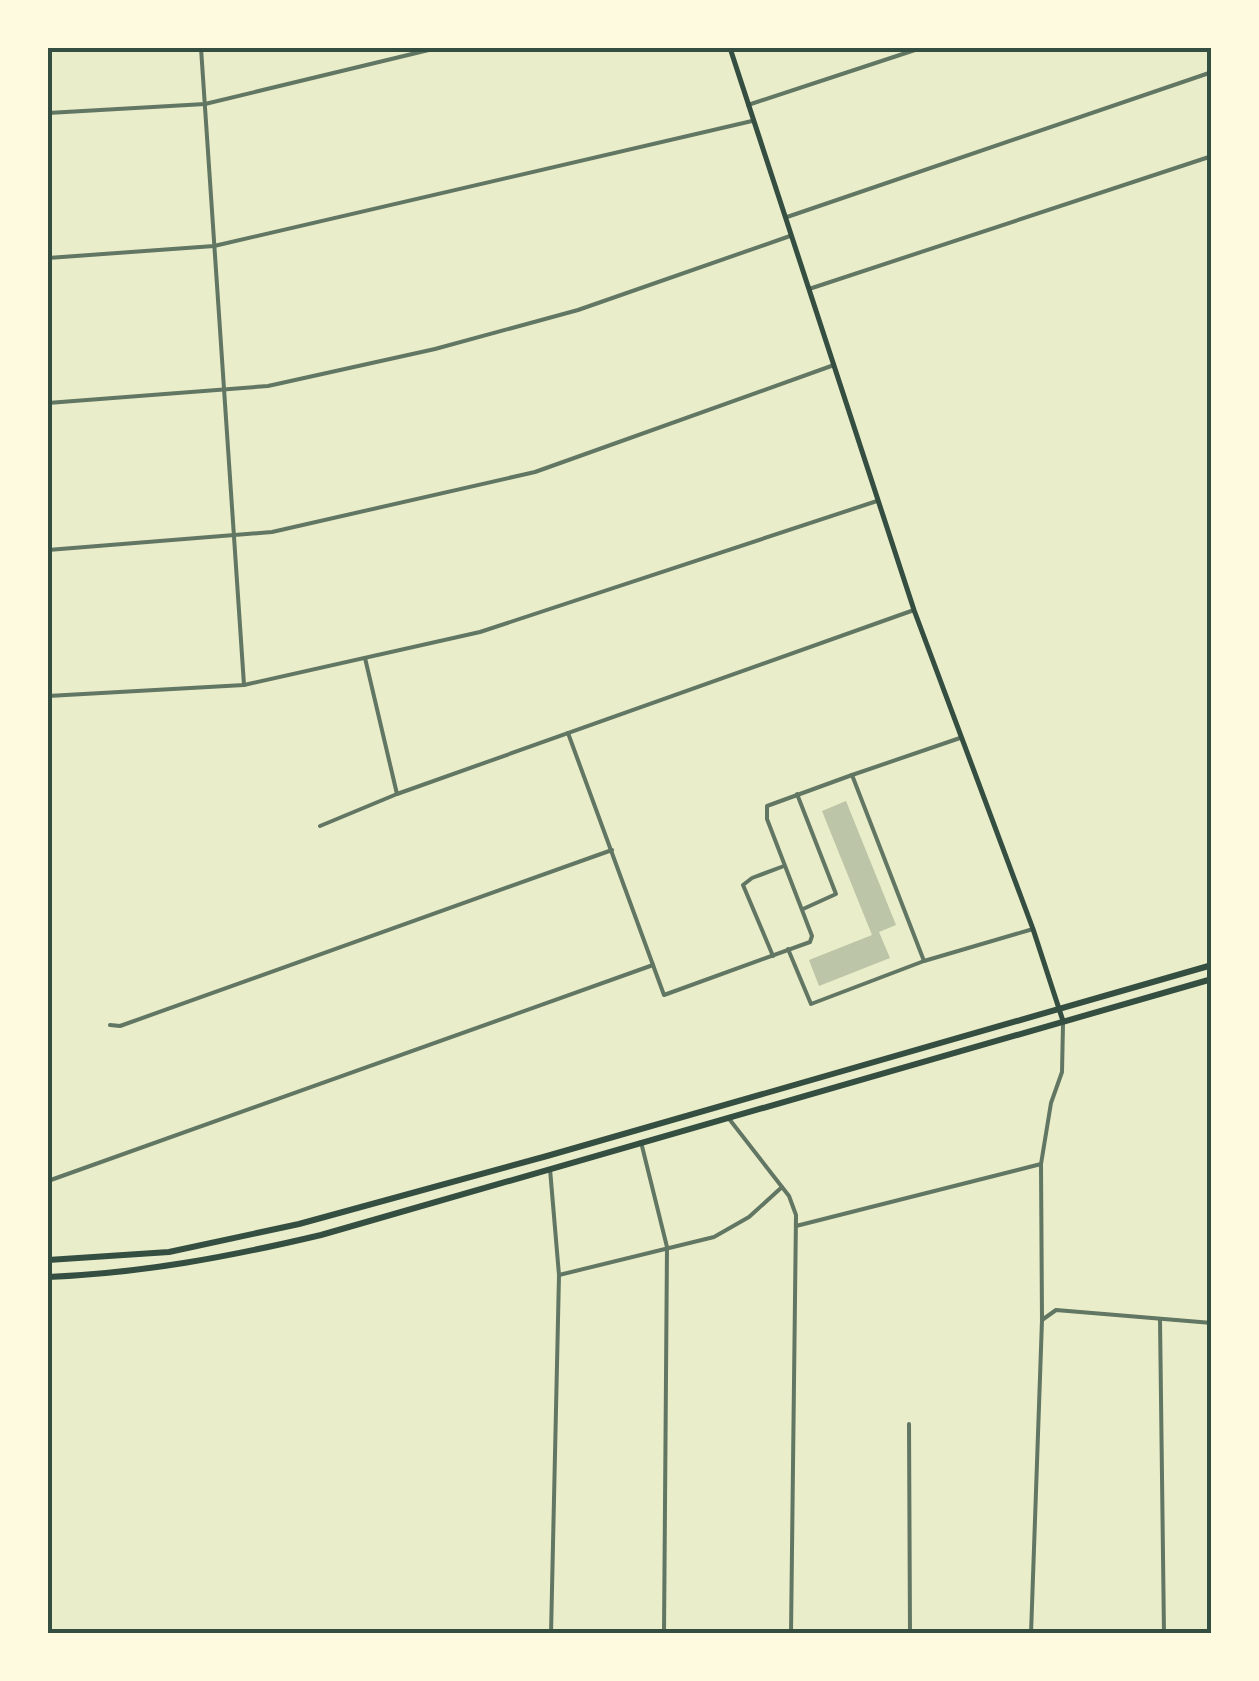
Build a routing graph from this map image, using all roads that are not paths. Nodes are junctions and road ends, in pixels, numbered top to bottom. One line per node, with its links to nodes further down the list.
1 (201, 48): 6 (street)
2 (437, 48): 6 (street)
3 (730, 48): 7 (main road)
4 (921, 48): 7 (street)
5 (1212, 72): 11 (street)
6 (204, 104): 8 (street); 13 (street)
7 (748, 105): 9 (main road)
8 (48, 113)
9 (752, 121): 11 (main road); 13 (street)
10 (1212, 156): 15 (street)
11 (786, 217): 12 (main road)
12 (792, 236): 15 (main road); 17 (street)
13 (214, 246): 14 (street); 17 (street)
14 (48, 258)
15 (809, 290): 16 (main road)
16 (834, 365): 19 (main road); 20 (street)
17 (224, 390): 18 (street); 20 (street)
18 (48, 402)
19 (877, 501): 22 (main road); 23 (street)
20 (234, 537): 21 (street); 24 (street)
21 (48, 550)
22 (914, 610): 26 (street); 27 (main road)
23 (364, 658): 24 (street); 29 (street)
24 (244, 685): 25 (street)
25 (48, 696)
26 (568, 733): 29 (street); 32 (street)
27 (960, 738): 28 (street); 35 (main road)
28 (852, 775): 30 (street); 38 (street)
29 (397, 794): 31 (street)
30 (797, 794): 33 (street); 34 (street)
31 (320, 826)
32 (612, 850): 40 (street); 44 (street)
33 (784, 866): 34 (street); 37 (street)
34 (803, 909): 36 (street)
35 (1033, 928): 38 (street); 42 (main road)
36 (788, 949): 37 (street); 38 (street)
37 (773, 956): 40 (street)
38 (924, 961)
39 (1212, 964): 42 (highway)
40 (653, 965): 49 (street)
41 (1212, 979): 43 (highway)
42 (1059, 1010): 43 (main road); 51 (highway)
43 (1064, 1024): 45 (highway); 47 (street)
44 (110, 1026)
45 (729, 1119): 46 (highway); 50 (street)
46 (641, 1142): 48 (highway); 54 (street)
47 (1042, 1164): 52 (street); 58 (street)
48 (550, 1169): 53 (highway); 57 (street)
49 (48, 1180)
50 (782, 1187): 52 (street); 54 (street)
51 (316, 1218): 53 (highway); 55 (highway)
52 (796, 1226): 64 (street)
53 (321, 1234): 56 (highway)
54 (667, 1247): 57 (street); 63 (street)
55 (48, 1260)
56 (48, 1276)
57 (558, 1276): 62 (street)
58 (1042, 1320): 59 (street); 66 (street)
59 (1160, 1320): 60 (street); 67 (street)
60 (1212, 1323)
61 (909, 1424): 65 (street)
62 (551, 1634)
63 (664, 1634)
64 (791, 1634)
65 (910, 1634)
66 (1031, 1634)
67 (1164, 1634)

